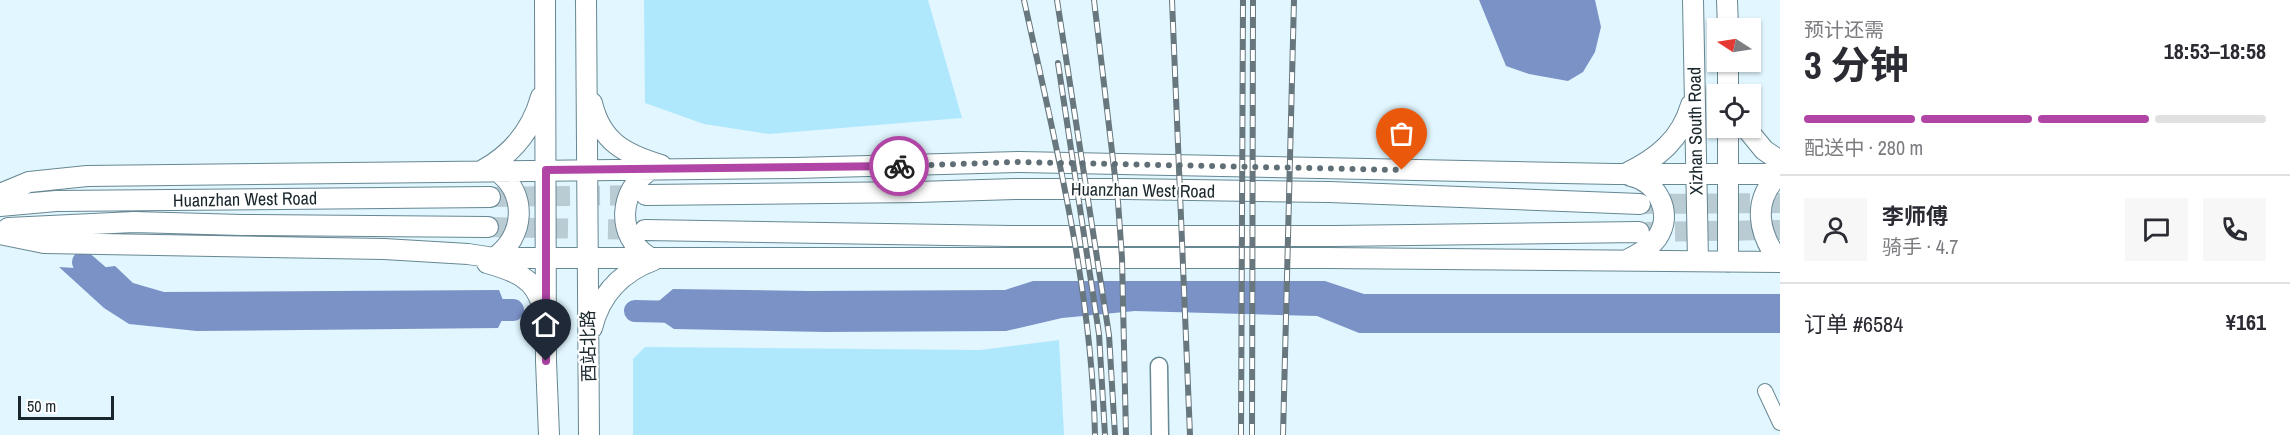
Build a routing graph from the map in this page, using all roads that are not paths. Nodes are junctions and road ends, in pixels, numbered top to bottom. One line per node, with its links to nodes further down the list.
1 (547, 0): 6 (main road)
2 (586, 0): 7 (main road)
3 (1694, 0): 8 (main road, Xizhan South Road)
4 (1727, 0): 5 (main road)
5 (1728, 18)
6 (546, 74): 13 (main road); 16 (main road)
7 (586, 83): 12 (main road); 14 (main road, 西站北路)
8 (1695, 88): 17 (main road); 18 (main road, Xizhan South Road)
9 (1728, 138): 19 (main road, Xizhan South Road)
10 (1754, 138): 11 (main road)
11 (1780, 161)
12 (675, 169): 15 (main road); 17 (main road)
13 (546, 170): 14 (main road); 16 (main road); 32 (main road)
14 (587, 170): 15 (main road); 33 (main road, 西站北路)
15 (650, 170): 34 (main road)
16 (489, 171): 21 (main road); 35 (main road)
17 (1626, 174): 18 (main road); 36 (main road)
18 (1696, 174): 19 (main road); 37 (main road, Xizhan South Road)
19 (1727, 174): 20 (main road); 38 (main road, Xizhan South Road)
20 (1780, 174): 39 (main road)
21 (0, 194)
22 (646, 195): 24 (main road, Huanzhan West Road)
23 (490, 197): 25 (main road, Huanzhan West Road)
24 (1640, 204)
25 (0, 206)
26 (488, 227): 27 (main road, Huanzhan West Road)
27 (0, 229)
28 (645, 230): 29 (main road)
29 (1639, 232)
30 (0, 234): 31 (main road)
31 (468, 254): 35 (main road); 40 (main road)
32 (546, 257): 33 (main road); 35 (main road); 40 (main road)
33 (587, 257): 34 (main road); 41 (main road, 西站北路)
34 (657, 257): 36 (main road); 41 (main road)
35 (494, 258)
36 (1626, 261): 37 (main road)
37 (1698, 261): 38 (main road)
38 (1728, 262): 39 (main road)
39 (1780, 262)
40 (546, 337): 45 (main road)
41 (587, 351): 46 (main road, 西站北路)
42 (1159, 366): 47 (street)
43 (1764, 391): 44 (street)
44 (1780, 423)
45 (549, 435)
46 (589, 435)
47 (1160, 435)

